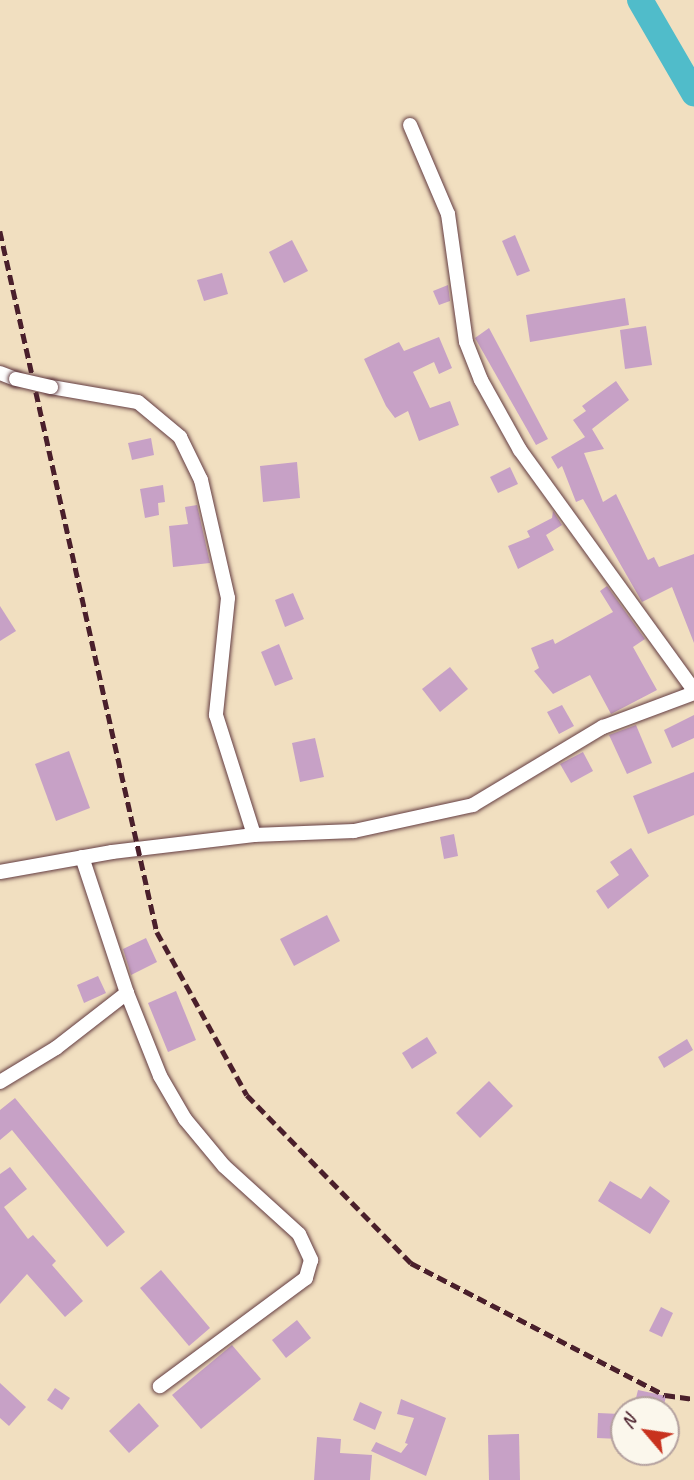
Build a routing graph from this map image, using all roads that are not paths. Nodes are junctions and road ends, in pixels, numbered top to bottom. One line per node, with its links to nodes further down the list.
1 (410, 125): 3 (street)
2 (0, 373): 4 (street, bridge)
3 (694, 692): 4 (street)
4 (254, 835): 5 (street)
5 (82, 857): 6 (street); 7 (street)
6 (0, 872)
7 (127, 993): 8 (street); 9 (street)
8 (0, 1082)
9 (160, 1386)

